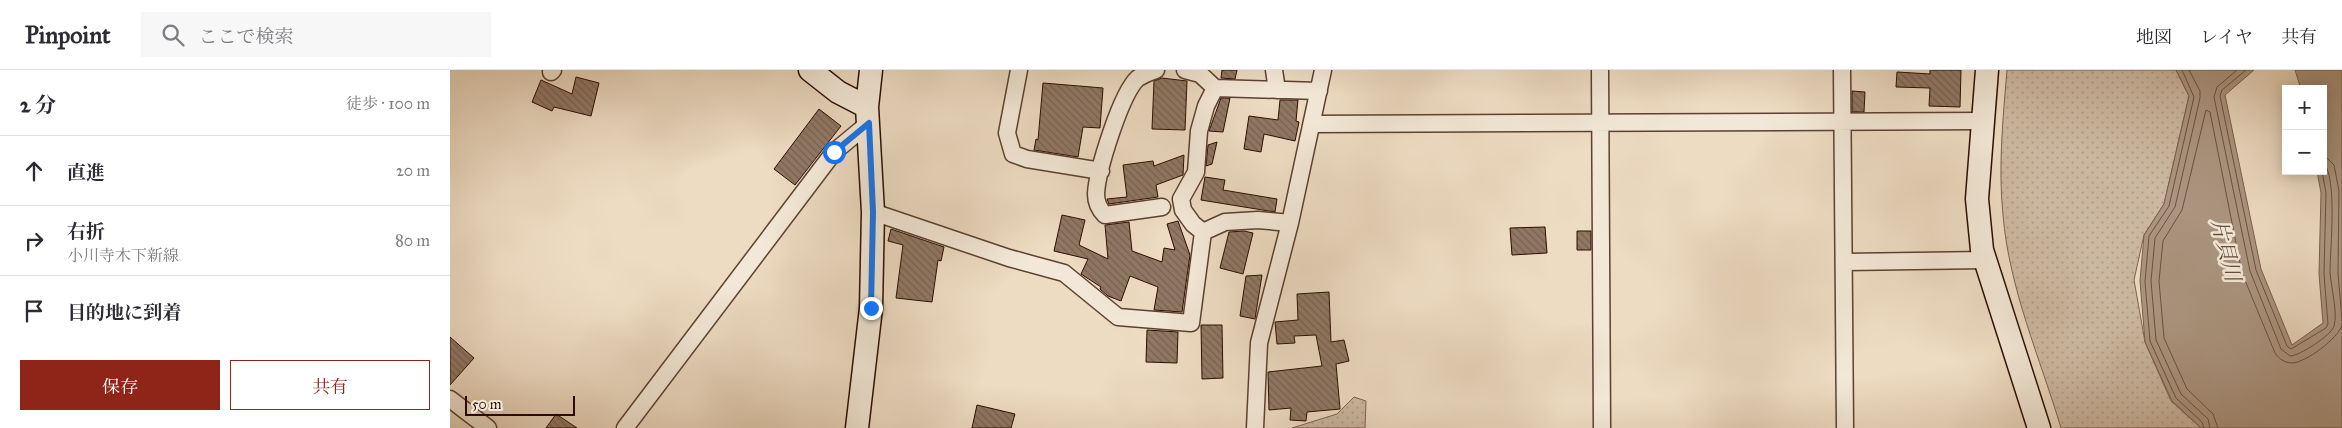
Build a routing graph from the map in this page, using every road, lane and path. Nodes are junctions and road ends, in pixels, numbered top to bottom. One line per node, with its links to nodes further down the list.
1 (810, 70): 14 (street)
2 (871, 70): 14 (street)
3 (1019, 70): 19 (street)
4 (1156, 70): 19 (street)
5 (1274, 70): 12 (street)
6 (1324, 70): 13 (street)
7 (1600, 70): 17 (street)
8 (1842, 70): 15 (street)
9 (1987, 70): 16 (street)
10 (1195, 72): 11 (street)
11 (1215, 88): 12 (street); 23 (street)
12 (1277, 90): 13 (street)
13 (1319, 91): 18 (street)
14 (868, 115): 21 (street); 28 (street)
15 (1842, 121): 16 (street); 17 (street); 25 (street)
16 (1984, 121): 24 (street)
17 (1600, 122): 18 (street); 31 (street)
18 (1312, 124): 22 (street)
19 (1101, 171): 20 (street)
20 (1162, 207)
21 (873, 212): 23 (street); 29 (street)
22 (1290, 223): 23 (street); 30 (street)
23 (1203, 232)
24 (1985, 260): 25 (street); 33 (street)
25 (1845, 262): 32 (street)
26 (450, 398): 27 (street)
27 (488, 428)
28 (625, 428)
29 (857, 428)
30 (1255, 428)
31 (1602, 428)
32 (1845, 428)
33 (2039, 428)

